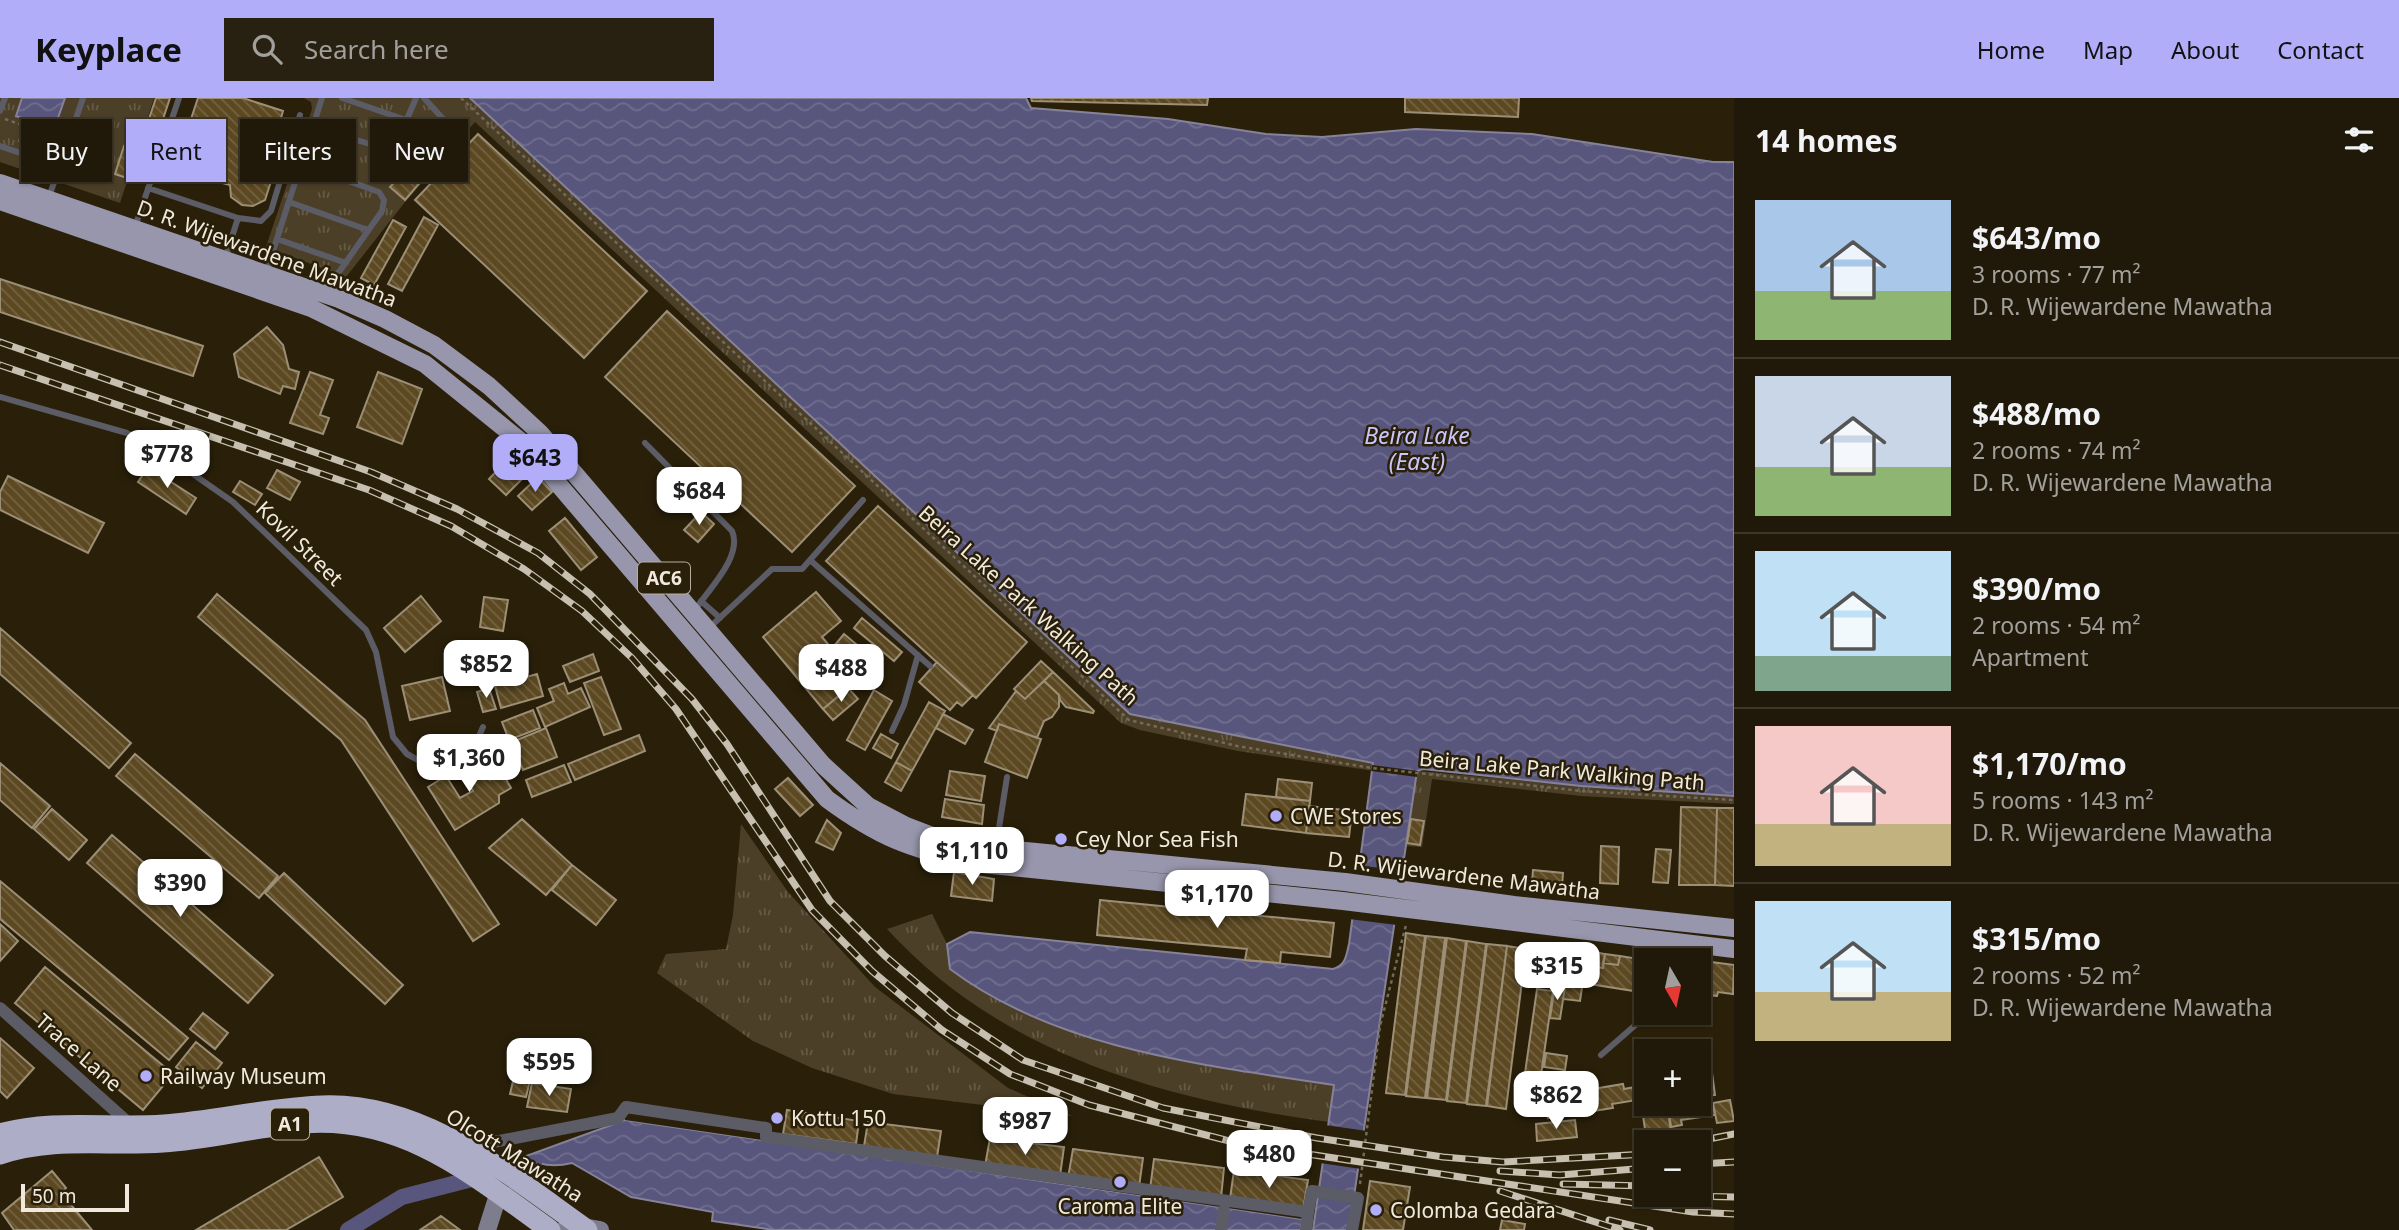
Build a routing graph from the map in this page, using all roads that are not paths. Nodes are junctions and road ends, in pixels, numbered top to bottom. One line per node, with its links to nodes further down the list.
1 (5, 98): 8 (lane)
2 (83, 98): 10 (lane)
3 (179, 98): 21 (lane)
4 (323, 98): 11 (lane)
5 (342, 98): 12 (lane)
6 (416, 98): 13 (lane)
7 (424, 98): 14 (lane)
8 (0, 111)
9 (300, 115): 25 (lane)
10 (76, 119)
11 (316, 119)
12 (403, 119)
13 (406, 119)
14 (443, 119)
15 (0, 146): 16 (lane)
16 (21, 154)
17 (54, 182): 22 (lane)
18 (295, 182): 24 (lane)
19 (347, 182): 27 (lane)
20 (0, 183): 22 (main road, D. R. Wijewardene Mawatha / AC6)
21 (148, 188): 25 (lane); 26 (lane)
22 (48, 198): 26 (main road, D. R. Wijewardene Mawatha / AC6)
23 (0, 201): 46 (main road, D. R. Wijewardene Mawatha / AC6)
24 (289, 202): 27 (lane); 28 (lane)
25 (238, 218): 29 (lane)
26 (135, 227): 29 (main road, D. R. Wijewardene Mawatha / AC6)
27 (368, 230): 30 (lane)
28 (277, 239): 30 (lane); 31 (lane)
29 (225, 259): 31 (main road, D. R. Wijewardene Mawatha / AC6)
30 (346, 263): 32 (lane)
31 (265, 273): 32 (main road, D. R. Wijewardene Mawatha / AC6)
32 (315, 291): 37 (main road, D. R. Wijewardene Mawatha / AC6)
33 (0, 397): 41 (lane, Kovil Street)
34 (645, 443): 37 (lane)
35 (863, 500): 36 (lane)
36 (810, 561): 38 (lane); 39 (lane)
37 (697, 607): 38 (main road, D. R. Wijewardene Mawatha / AC6)
38 (714, 624): 44 (main road, D. R. Wijewardene Mawatha / AC6)
39 (918, 655): 40 (lane); 42 (lane)
40 (930, 666)
41 (483, 727)
42 (892, 731)
43 (1007, 777): 44 (lane)
44 (996, 848): 45 (main road, D. R. Wijewardene Mawatha / AC6)
45 (1734, 928)
46 (1649, 940): 47 (lane); 48 (main road, D. R. Wijewardene Mawatha / AC6)
47 (1649, 948)
48 (1734, 948)
49 (0, 1008): 53 (street, Trace Lane)
50 (1634, 1026): 51 (lane)
51 (1601, 1055)
52 (0, 1133): 53 (highway, Olcott Mawatha / A1)
53 (132, 1135): 54 (highway, Olcott Mawatha / A1); 55 (highway, Olcott Mawatha / A1); 56 (highway, Olcott Mawatha / A1)
54 (466, 1148): 56 (highway, Olcott Mawatha / A1); 58 (street)
55 (0, 1154)
56 (499, 1184): 59 (highway, Olcott Mawatha / A1); 60 (street); 61 (highway, Olcott Mawatha / A1)
57 (1224, 1209): 62 (street)
58 (1308, 1213): 63 (street); 64 (street)
59 (584, 1229)
60 (487, 1230)
61 (550, 1230)
62 (1221, 1230)
63 (1306, 1230)
64 (1352, 1230)

